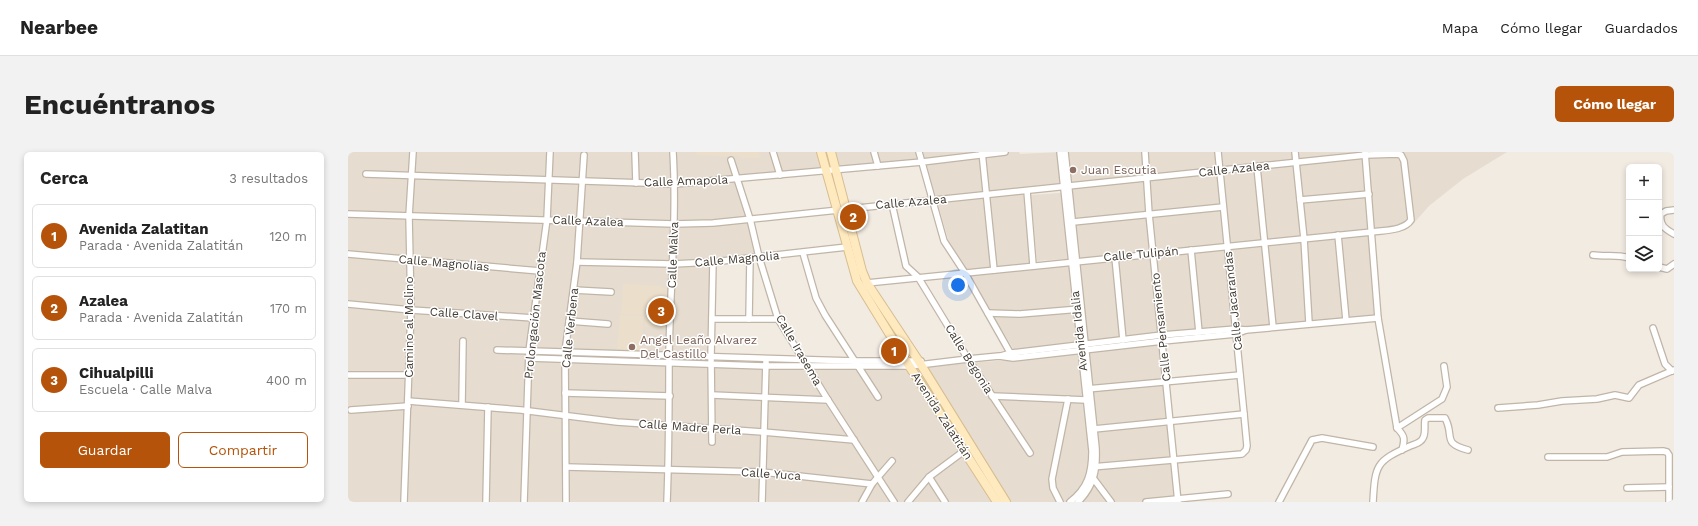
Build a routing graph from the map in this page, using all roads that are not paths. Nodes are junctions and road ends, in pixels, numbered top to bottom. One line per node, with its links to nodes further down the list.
1 (413, 152): 29 (street, Camino al Molino)
2 (550, 152): 32 (street, Prolongación Mascota)
3 (635, 152): 34 (street)
4 (673, 152): 35 (street, Calle Malva)
5 (773, 152): 28 (street)
6 (821, 152): 25 (street, Avenida Zalatitán)
7 (831, 152): 24 (street, Avenida Zalatitán)
8 (874, 152): 22 (street)
9 (919, 152): 20 (street)
10 (1006, 152): 16 (street, Calle Amapola)
11 (1060, 152): 36 (street, Avenida Idalia)
12 (1065, 152): 36 (street, Avenida Idalia)
13 (1145, 152): 31 (street, Calle Pensamiento)
14 (1218, 152): 26 (street, Calle Jacarandas)
15 (1295, 152): 21 (street)
16 (982, 153): 20 (street, Calle Amapola); 39 (street)
17 (1366, 154): 21 (street, Calle Azalea); 38 (street); 51 (street, Calle Azalea)
18 (584, 155): 33 (street, Calle Verbena)
19 (731, 160): 30 (street, Calle Irasema)
20 (922, 162): 22 (street, Calle Amapola); 40 (street)
21 (1296, 162): 23 (street, Calle Azalea); 41 (street)
22 (878, 166): 24 (street, Calle Amapola)
23 (1258, 167): 26 (street, Calle Azalea); 59 (street)
24 (836, 170): 25 (street, Calle Amapola); 44 (street, Avenida Zalatitán)
25 (826, 171): 28 (street, Calle Amapola); 44 (street, Avenida Zalatitán)
26 (1220, 171): 31 (street, Calle Azalea); 43 (street, Calle Jacarandas)
27 (366, 174): 29 (street, Calle Amapola)
28 (780, 175): 30 (street, Calle Amapola)
29 (412, 176): 32 (street, Calle Amapola); 48 (street, Camino al Molino)
30 (737, 179): 35 (street, Calle Amapola); 50 (street, Calle Irasema)
31 (1147, 179): 36 (street, Calle Azalea); 47 (street, Calle Pensamiento)
32 (549, 181): 33 (street, Calle Amapola); 49 (street, Prolongación Mascota)
33 (584, 181): 34 (street, Calle Amapola); 52 (street, Calle Verbena)
34 (636, 183): 35 (street, Calle Amapola)
35 (675, 184): 54 (street, Calle Malva)
36 (1066, 187): 37 (street, Calle Azalea); 53 (street, Avenida Idalia); 72 (street, Avenida Idalia)
37 (1027, 191): 39 (street, Calle Azalea); 77 (street)
38 (1369, 194): 41 (street); 55 (street)
39 (987, 196): 40 (street, Calle Azalea); 80 (street)
40 (934, 200): 42 (street, Calle Azalea); 82 (street)
41 (1300, 200): 58 (street)
42 (892, 204): 44 (street, Calle Azalea); 78 (street)
43 (1224, 207): 47 (street); 61 (street, Calle Jacarandas)
44 (841, 209): 50 (street, Calle Azalea); 60 (street, Avenida Zalatitán); 85 (street, Avenida Zalatitán)
45 (1674, 210): 56 (street)
46 (348, 214): 48 (street, Calle Azalea)
47 (1150, 214): 53 (street); 65 (street, Calle Pensamiento)
48 (410, 216): 49 (street, Calle Azalea); 71 (street, Camino al Molino)
49 (547, 219): 52 (street, Calle Azalea); 81 (street, Prolongación Mascota)
50 (750, 219): 54 (street, Calle Azalea); 67 (street, Calle Irasema)
51 (1411, 220): 55 (street, Calle Tulipán)
52 (581, 221): 54 (street, Calle Azalea); 73 (street, Calle Verbena)
53 (1073, 222): 72 (street, Avenida Idalia)
54 (674, 224): 75 (street, Calle Malva)
55 (1372, 232): 57 (street, Calle Tulipán); 93 (street)
56 (1674, 234)
57 (1338, 235): 58 (street, Calle Tulipán); 97 (street)
58 (1304, 239): 59 (street, Calle Tulipán); 99 (street)
59 (1266, 243): 61 (street, Calle Tulipán); 101 (street)
60 (847, 247): 63 (street, Calle Magnolia); 124 (street, Avenida Zalatitán)
61 (1227, 247): 62 (street, Calle Tulipán); 104 (street, Calle Jacarandas)
62 (1191, 250): 65 (street, Calle Tulipán); 103 (street)
63 (803, 253): 67 (street, Calle Magnolia); 120 (street)
64 (348, 254): 71 (street, Calle Magnolias)
65 (1154, 254): 68 (street, Calle Tulipán); 105 (street, Calle Pensamiento)
66 (1593, 255): 69 (street)
67 (759, 257): 70 (street, Calle Magnolia); 96 (street, Calle Irasema)
68 (1114, 257): 72 (street, Calle Tulipán); 106 (street)
69 (1626, 257)
70 (750, 258): 74 (street, Calle Magnolia); 95 (street)
71 (409, 260): 81 (street, Calle Magnolias); 90 (street, Camino al Molino)
72 (1074, 261): 77 (street, Calle Tulipán); 89 (street, Avenida Idalia)
73 (577, 262): 75 (street, Calle Magnolia); 86 (street, Calle Verbena)
74 (713, 262): 75 (street, Calle Magnolia); 94 (street)
75 (673, 264): 113 (street, Calle Malva)
76 (1674, 264): 79 (street)
77 (1033, 265): 80 (street, Calle Tulipán)
78 (906, 266): 83 (street, Calle Begonia); 84 (street)
79 (1662, 268)
80 (994, 270): 82 (street, Calle Tulipán)
81 (540, 271): 92 (street, Prolongación Mascota)
82 (965, 273): 83 (street, Calle Tulipán); 91 (street)
83 (918, 276): 84 (street, Calle Tulipán); 118 (street, Calle Begonia)
84 (905, 278): 85 (street, Calle Tulipán)
85 (868, 282): 122 (street, Avenida Zalatitán)
86 (574, 290): 87 (street); 98 (street, Calle Verbena)
87 (612, 292)
88 (348, 304): 90 (street, Calle Clavel)
89 (1079, 309): 91 (street); 108 (street, Avenida Idalia)
90 (411, 310): 92 (street, Calle Clavel); 131 (street, Camino al Molino)
91 (988, 313): 112 (street)
92 (533, 318): 110 (street, Prolongación Mascota)
93 (1378, 318): 97 (street); 155 (street)
94 (712, 319): 95 (street); 114 (street)
95 (749, 319): 96 (street)
96 (778, 319): 117 (street, Calle Irasema)
97 (1346, 320): 99 (street)
98 (569, 321): 100 (street); 111 (street, Calle Verbena)
99 (1310, 323): 101 (street)
100 (608, 324)
101 (1273, 327): 104 (street)
102 (1653, 328): 129 (street)
103 (1199, 332): 104 (street); 105 (street)
104 (1236, 332): 105 (street); 132 (street, Calle Jacarandas)
105 (1162, 338): 106 (street); 108 (street); 133 (street, Calle Pensamiento)
106 (1123, 340): 108 (street)
107 (464, 342): 145 (street)
108 (1083, 347): 112 (street); 134 (street, Avenida Idalia)
109 (498, 350): 110 (street)
110 (529, 351): 111 (street); 115 (street, Prolongación Mascota)
111 (565, 352): 113 (street); 119 (street, Calle Verbena)
112 (1012, 355): 118 (street)
113 (669, 356): 114 (street); 121 (street, Calle Malva)
114 (711, 356): 116 (street); 123 (street)
115 (529, 358): 119 (street); 149 (street, Prolongación Mascota)
116 (766, 358): 117 (street); 125 (street)
117 (802, 359): 120 (street); 126 (street, Calle Irasema)
118 (968, 359): 122 (street); 138 (street, Calle Begonia)
119 (565, 360): 121 (street); 135 (street, Calle Verbena)
120 (855, 361): 124 (street); 127 (street)
121 (670, 363): 123 (street); 137 (street, Calle Malva)
122 (922, 363): 124 (street); 191 (street, Avenida Zalatitán)
123 (711, 364): 125 (street); 136 (street)
124 (908, 364): 127 (street); 161 (street, Avenida Zalatitán)
125 (766, 366): 126 (street); 139 (street)
126 (807, 366): 127 (street); 142 (street, Calle Irasema)
127 (859, 366): 140 (street)
128 (1444, 366): 155 (street)
129 (1673, 370): 147 (street)
130 (348, 375): 131 (street)
131 (409, 375): 144 (street, Camino al Molino)
132 (1240, 375): 133 (street); 150 (street, Calle Jacarandas)
133 (1167, 381): 134 (street); 152 (street, Calle Pensamiento)
134 (1088, 389): 143 (street, Avenida Idalia); 154 (street, Avenida Idalia)
135 (565, 393): 137 (street); 151 (street, Calle Verbena)
136 (712, 395): 139 (street); 156 (street)
137 (670, 396): 153 (street, Calle Malva)
138 (992, 396): 141 (street); 164 (street, Calle Begonia)
139 (765, 397): 142 (street); 157 (street)
140 (878, 397)
141 (1068, 399): 143 (street); 192 (street)
142 (828, 400): 158 (street, Calle Irasema)
143 (1086, 400): 168 (street, Avenida Idalia)
144 (408, 403): 145 (street, Calle Madre Perla); 148 (street, Calle Madre Perla); 180 (street, Camino al Molino)
145 (462, 405): 146 (street, Calle Madre Perla)
146 (488, 407): 149 (street, Calle Madre Perla); 181 (street)
147 (1498, 408)
148 (351, 410)
149 (527, 412): 151 (street, Calle Madre Perla); 182 (street, Prolongación Mascota)
150 (1244, 414): 152 (street); 167 (street, Calle Jacarandas)
151 (566, 415): 153 (street, Calle Madre Perla); 169 (street, Calle Verbena)
152 (1171, 421): 154 (street); 167 (street, Calle Pensamiento)
153 (669, 426): 156 (street, Calle Madre Perla); 170 (street, Calle Malva)
154 (1094, 428): 168 (street, Avenida Idalia)
155 (1397, 428): 162 (street)
156 (712, 429): 157 (street, Calle Madre Perla); 159 (street)
157 (763, 432): 158 (street, Calle Madre Perla); 171 (street)
158 (854, 440): 172 (street, Calle Irasema)
159 (712, 442)
160 (1373, 448): 197 (street)
161 (964, 450): 173 (street); 190 (street, Avenida Zalatitán)
162 (1402, 450): 163 (street); 198 (street)
163 (1468, 450)
164 (1030, 453)
165 (1548, 457): 176 (street)
166 (892, 461): 172 (street)
167 (1174, 461): 168 (street); 179 (street, Calle Pensamiento)
168 (1094, 466): 174 (street, Avenida Idalia)
169 (566, 467): 170 (street, Calle Yuca); 183 (street, Calle Verbena)
170 (669, 470): 171 (street, Calle Yuca); 184 (street, Calle Malva)
171 (762, 472): 175 (street, Calle Yuca); 185 (street)
172 (878, 477): 175 (street); 187 (street, Calle Irasema)
173 (930, 477): 188 (street); 189 (street)
174 (1092, 477): 193 (street, Avenida Idalia); 194 (street, Avenida Idalia); 195 (street)
175 (872, 484): 186 (street)
176 (1669, 487): 177 (street); 199 (street)
177 (1627, 488)
178 (1228, 494): 179 (street)
179 (1178, 501): 196 (street)
180 (404, 502)
181 (486, 502)
182 (524, 502)
183 (566, 502)
184 (667, 502)
185 (762, 502)
186 (862, 502)
187 (894, 502)
188 (908, 502)
189 (945, 502)
190 (997, 502)
191 (1006, 502)
192 (1060, 502)
193 (1070, 502)
194 (1078, 502)
195 (1112, 502)
196 (1146, 502)
197 (1279, 502)
198 (1373, 502)
199 (1668, 502)

